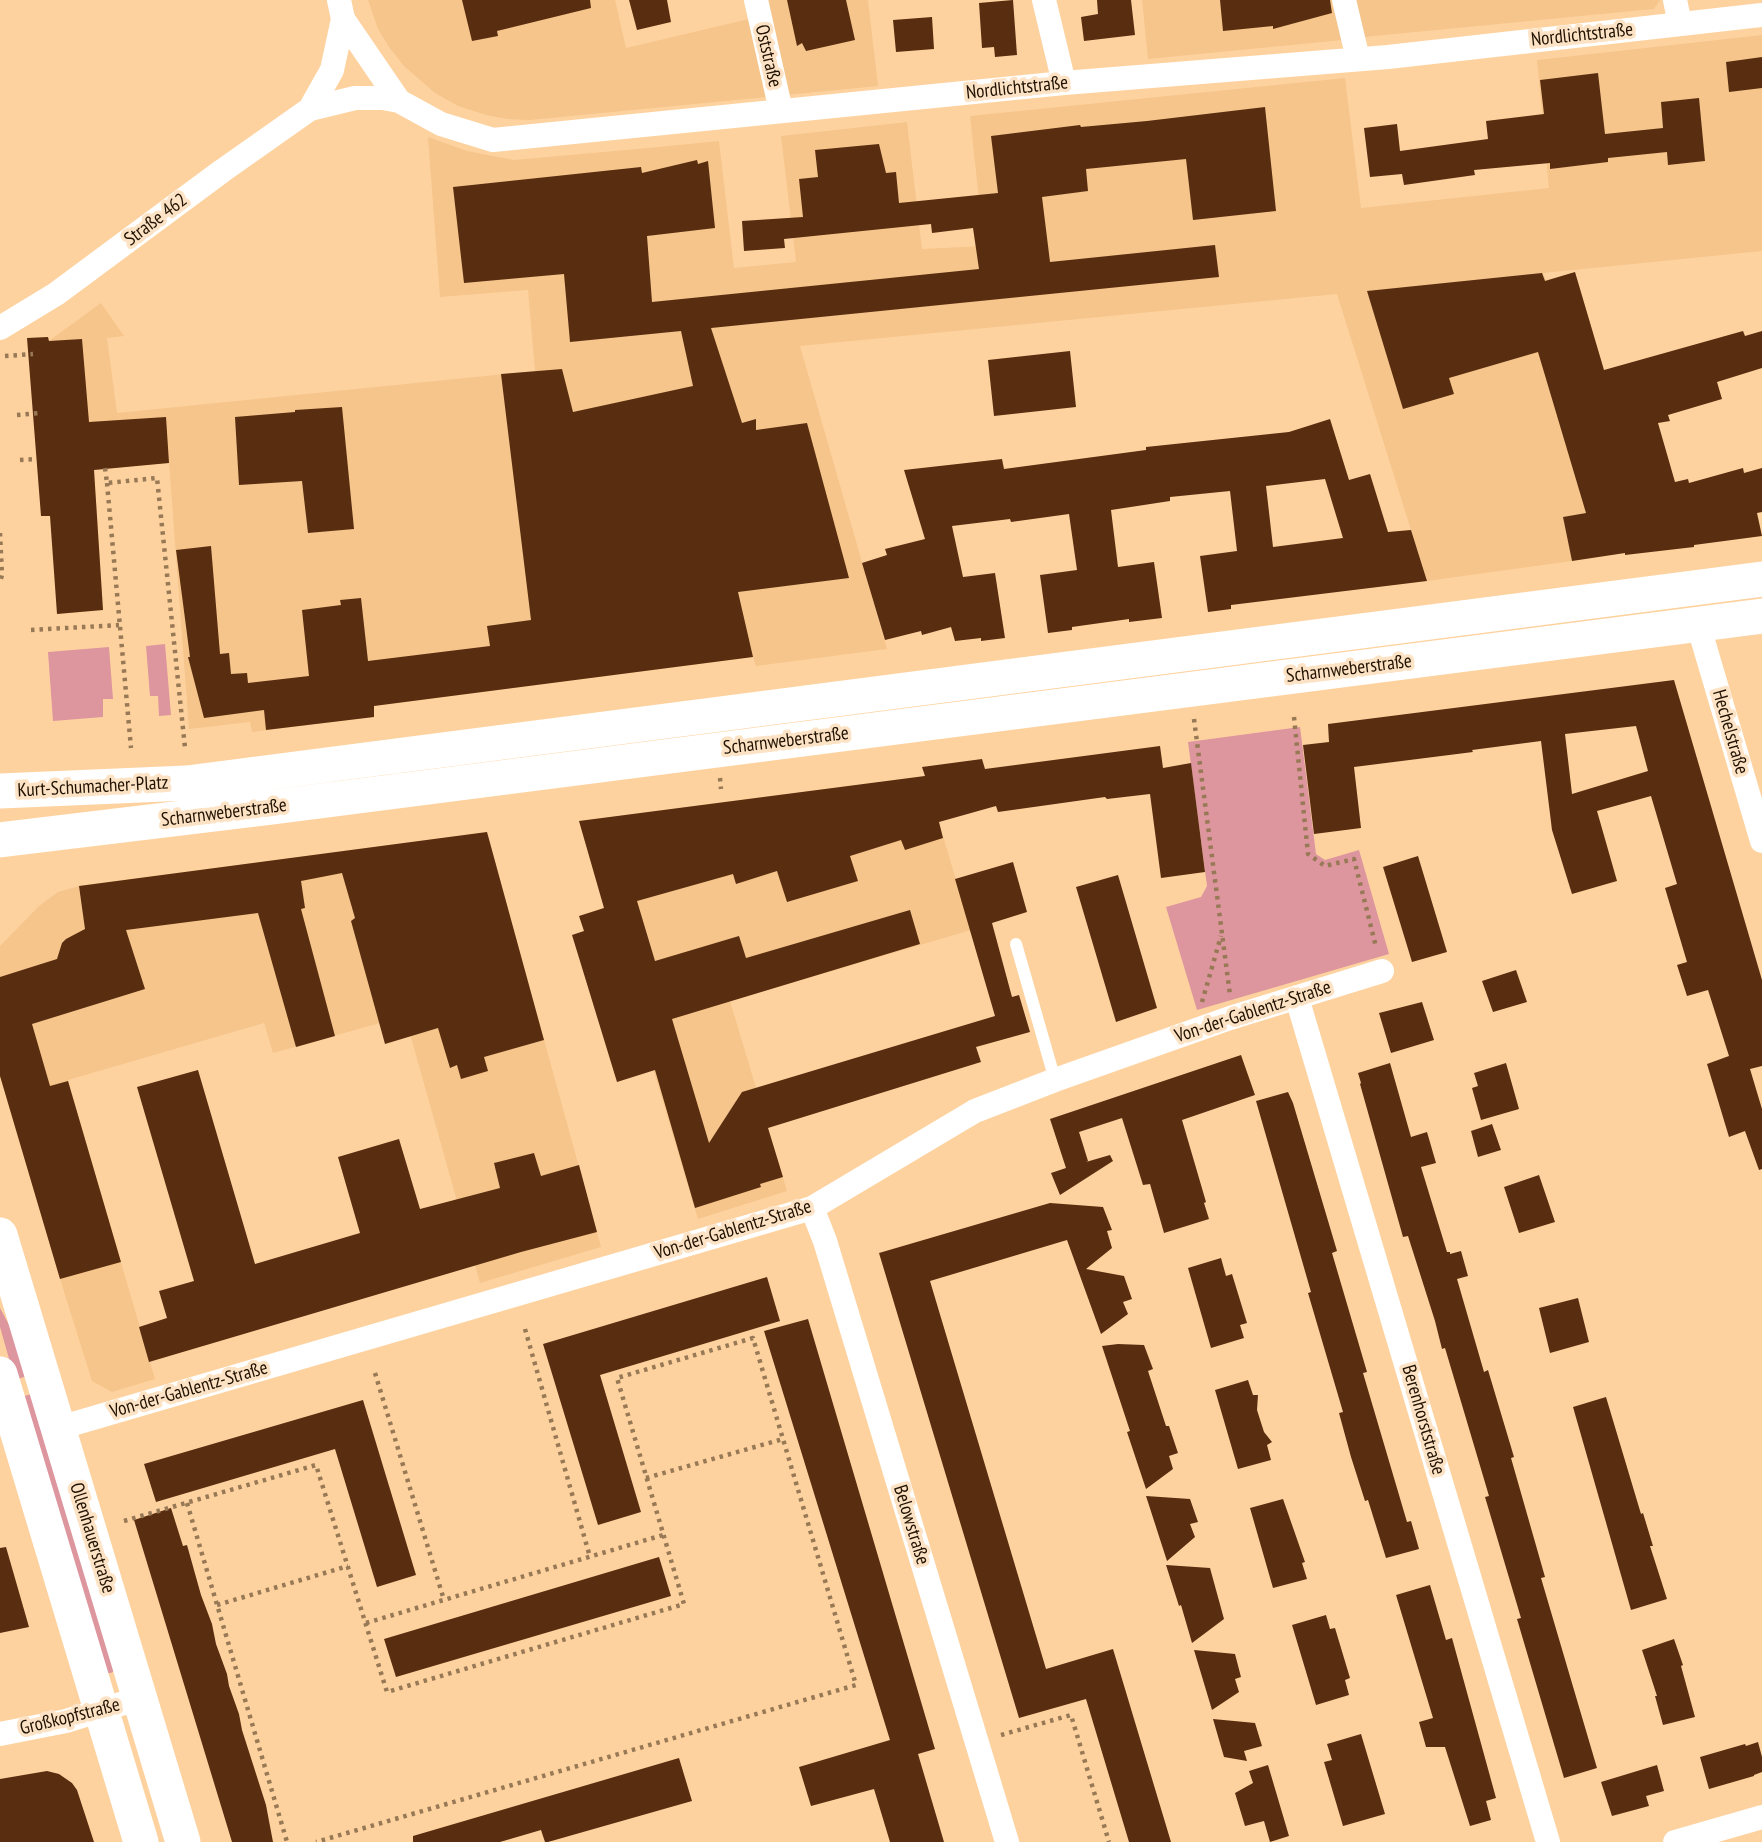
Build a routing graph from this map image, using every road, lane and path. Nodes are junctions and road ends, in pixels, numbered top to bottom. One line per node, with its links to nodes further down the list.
1 (755, 0): 12 (street, Oststraße)
2 (1044, 0): 9 (street)
3 (1344, 0): 8 (street)
4 (1675, 0): 7 (street)
5 (341, 9): 10 (street, Nordlichtstraße); 11 (street, Straße 462)
6 (1762, 15): 7 (street, Nordlichtstraße)
7 (1680, 24): 8 (street, Nordlichtstraße)
8 (1357, 59): 9 (street, Nordlichtstraße)
9 (1064, 83): 12 (street, Nordlichtstraße)
10 (399, 101): 11 (street, Straße 462); 12 (street, Nordlichtstraße)
11 (310, 109): 13 (street, Straße 462)
12 (780, 111)
13 (0, 328)
14 (33, 354): 15 (path)
15 (5, 356)
16 (39, 413): 17 (path)
17 (17, 415)
18 (37, 459): 19 (path)
19 (20, 460)
20 (105, 468): 21 (path)
21 (107, 483): 29 (path); 35 (path)
22 (0, 533): 24 (path)
23 (1762, 579): 25 (main road, Scharnweberstraße)
24 (0, 582)
25 (1690, 589): 27 (main road, Scharnweberstraße); 28 (main road)
26 (1762, 616): 28 (main road, Scharnweberstraße)
27 (1452, 619): 31 (main road); 36 (main road, Scharnweberstraße)
28 (1698, 624): 31 (main road, Scharnweberstraße); 39 (street, Hechelstraße)
29 (119, 625): 30 (path); 34 (path)
30 (31, 630)
31 (1457, 655): 38 (main road, Scharnweberstraße)
32 (1294, 717): 42 (path)
33 (1196, 729): 40 (path)
34 (131, 748)
35 (185, 748)
36 (187, 783): 37 (main road, Kurt-Schumacher-Platz)
37 (0, 791)
38 (0, 840)
39 (1762, 841)
40 (1222, 933): 44 (path); 45 (path)
41 (1016, 944): 46 (lane)
42 (1382, 971): 43 (street, Von-der-Gablentz-Straße)
43 (1303, 996): 45 (street, Von-der-Gablentz-Straße); 74 (street, Berenhorststraße)
44 (1199, 1012)
45 (1232, 1017): 46 (street, Von-der-Gablentz-Straße)
46 (1055, 1080): 47 (street, Von-der-Gablentz-Straße)
47 (812, 1208): 52 (street, Von-der-Gablentz-Straße); 72 (street, Belowstraße)
48 (0, 1235): 52 (main road, Ollenhauerstraße)
49 (525, 1329): 58 (path)
50 (375, 1373): 60 (path)
51 (0, 1374): 64 (main road)
52 (59, 1428): 63 (main road, Ollenhauerstraße)
53 (783, 1438): 54 (path); 54 (path); 71 (path)
54 (646, 1478): 57 (path)
55 (187, 1503): 56 (path); 59 (path); 61 (path)
56 (124, 1521)
57 (663, 1535): 58 (path); 62 (path)
58 (590, 1557): 60 (path)
59 (348, 1566): 61 (path); 62 (path)
60 (444, 1600): 62 (path)
61 (217, 1605): 70 (path)
62 (366, 1623)
63 (140, 1698): 64 (street, Großkopfstraße); 69 (main road, Ollenhauerstraße)
64 (102, 1710): 65 (street, Großkopfstraße); 68 (main road)
65 (0, 1734)
66 (998, 1736): 73 (path)
67 (1762, 1818): 75 (street)
68 (141, 1842)
69 (183, 1842)
70 (288, 1842)
71 (316, 1842)
72 (1007, 1842)
73 (1109, 1842)
74 (1548, 1842)
75 (1675, 1842)

